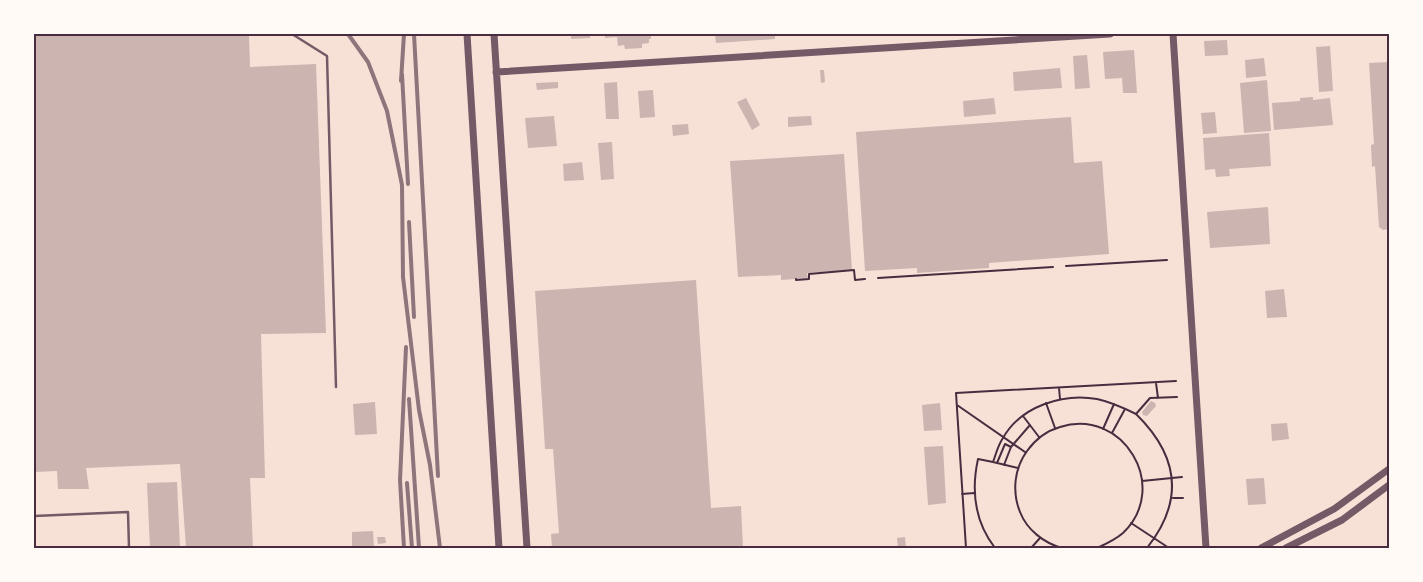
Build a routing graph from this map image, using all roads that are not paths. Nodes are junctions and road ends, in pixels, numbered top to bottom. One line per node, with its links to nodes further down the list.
1 (292, 34): 7 (lane)
2 (467, 34): 12 (street)
3 (494, 34): 6 (street)
4 (1110, 34): 6 (street)
5 (1173, 34): 14 (street)
6 (496, 72): 13 (street)
7 (336, 387)
8 (1389, 469): 15 (street)
9 (1389, 485): 16 (street)
10 (34, 516): 11 (lane)
11 (129, 548)
12 (499, 548)
13 (527, 548)
14 (1206, 548)
15 (1261, 548)
16 (1286, 548)

